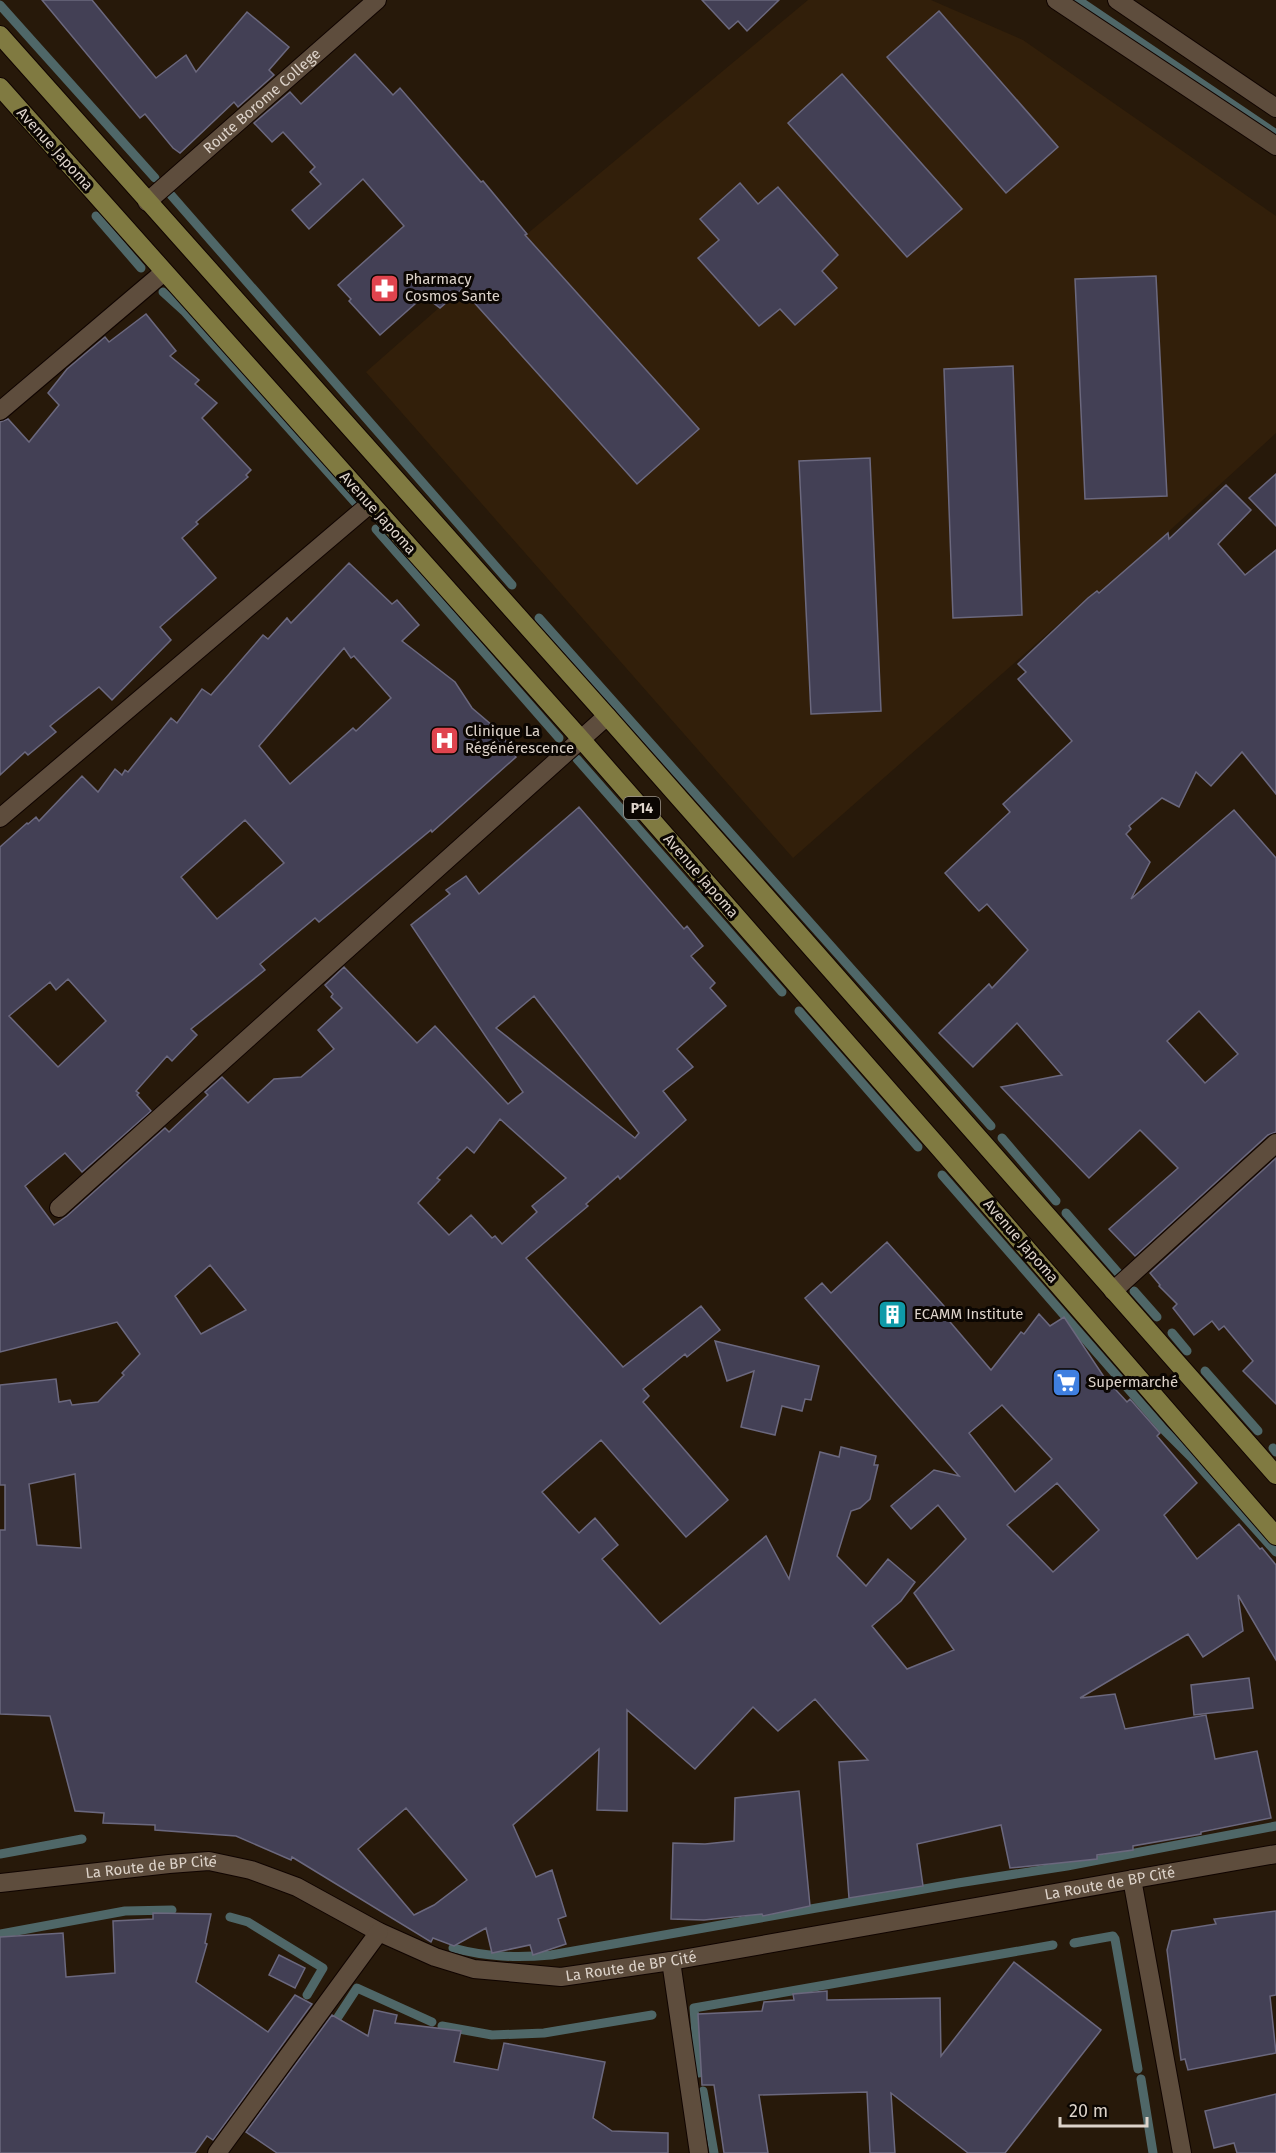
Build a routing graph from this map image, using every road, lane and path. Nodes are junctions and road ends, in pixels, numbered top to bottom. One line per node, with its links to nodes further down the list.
1 (378, 0): 8 (street, Route Borome College)
2 (1056, 0): 7 (street)
3 (1118, 0): 6 (street)
4 (0, 35): 8 (main road, P14)
5 (0, 87): 9 (main road, Avenue Japoma / P14)
6 (1276, 108)
7 (1276, 146)
8 (147, 202): 12 (main road, P14)
9 (164, 272): 10 (street); 11 (main road, Avenue Japoma / P14)
10 (0, 411)
11 (370, 504): 13 (main road, Avenue Japoma / P14); 14 (street)
12 (607, 716): 13 (street); 17 (main road, P14)
13 (581, 739): 16 (street); 19 (main road, Avenue Japoma / P14)
14 (0, 818)
15 (1276, 1143): 17 (street)
16 (59, 1208)
17 (1113, 1291): 18 (main road, P14)
18 (1276, 1476)
19 (1276, 1536)
20 (1276, 1854): 21 (street, La Route de BP Cité)
21 (1132, 1879): 24 (street, La Route de BP Cité); 27 (street)
22 (0, 1883): 23 (street, La Route de BP Cité)
23 (379, 1932): 24 (street, La Route de BP Cité); 25 (street)
24 (671, 1961): 26 (street)
25 (217, 2153)
26 (699, 2153)
27 (1182, 2153)

